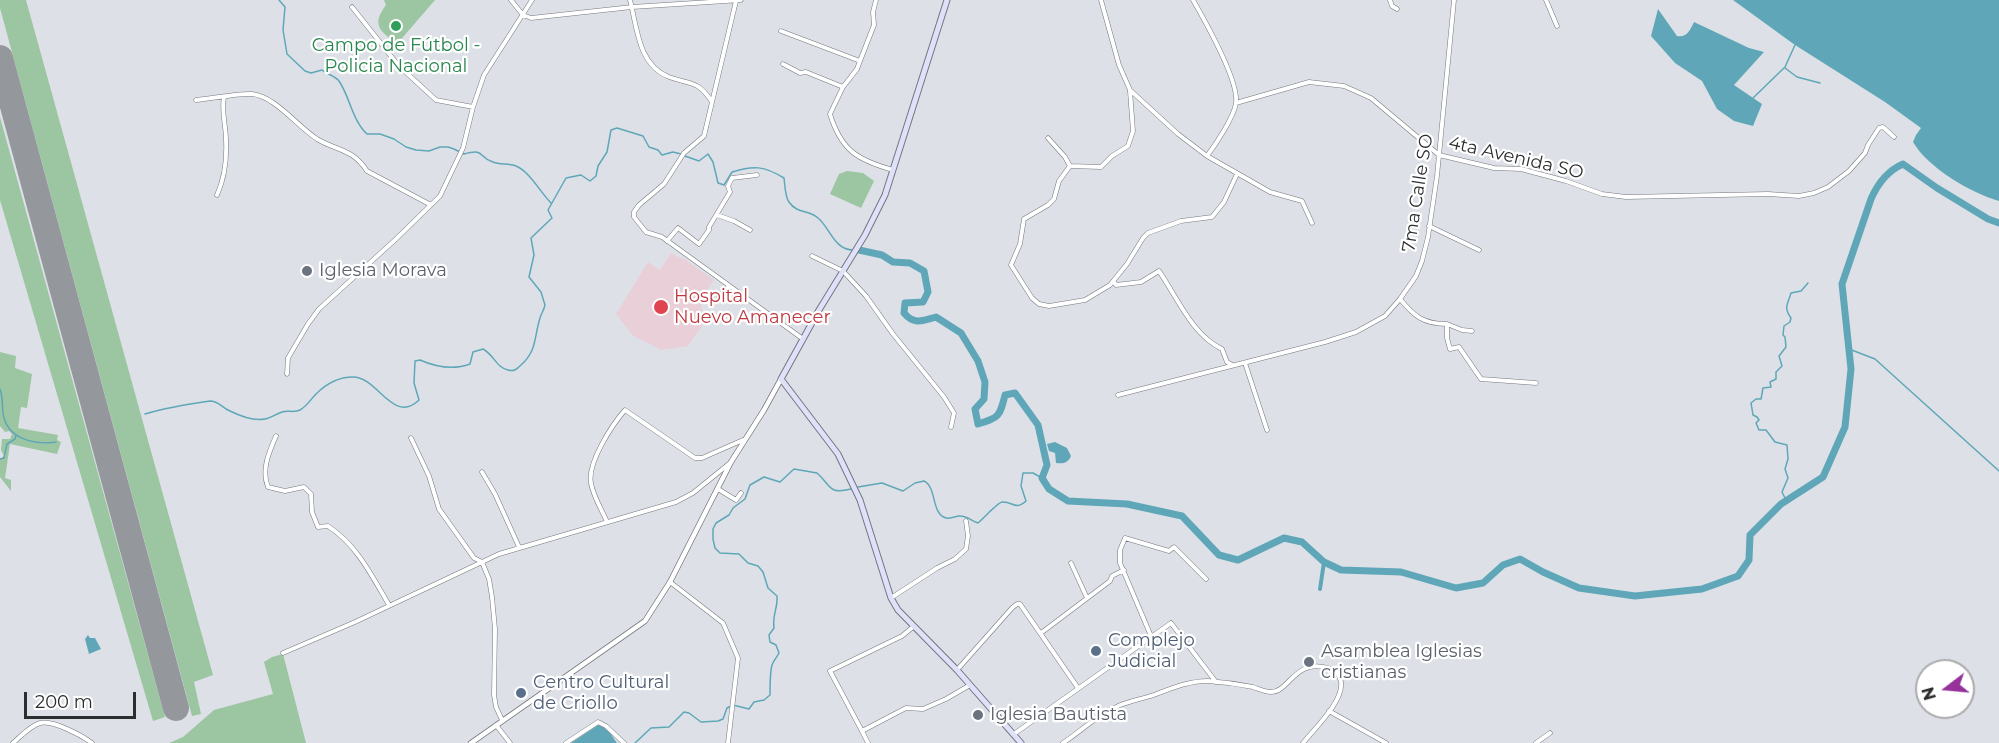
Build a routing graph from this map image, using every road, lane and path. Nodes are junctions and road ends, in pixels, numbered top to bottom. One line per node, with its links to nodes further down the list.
1 (511, 0): 16 (street)
2 (532, 0): 16 (street)
3 (630, 0): 14 (street)
4 (738, 0): 12 (street); 25 (street)
5 (876, 0): 19 (street)
6 (947, 0): 33 (main road)
7 (1101, 0): 22 (street)
8 (1193, 0): 26 (street)
9 (1390, 0): 15 (street)
10 (1454, 0): 30 (street, 7ma Calle SO)
11 (1546, 0): 17 (street)
12 (670, 2): 14 (street)
13 (352, 7): 27 (street)
14 (632, 7): 16 (street); 25 (street)
15 (1397, 9)
16 (523, 15): 27 (street)
17 (1557, 26)
18 (781, 31): 19 (street)
19 (860, 61): 21 (street)
20 (783, 64): 21 (street)
21 (843, 87): 33 (street)
22 (1130, 90): 31 (street); 32 (street)
23 (224, 97): 24 (street); 36 (street); 37 (street)
24 (196, 100)
25 (712, 102): 42 (street)
26 (1236, 104): 30 (street, 4ta Avenida SO); 31 (street)
27 (473, 106): 37 (street)
28 (1894, 136): 30 (street, 4ta Avenida SO)
29 (1048, 138): 32 (street)
30 (1439, 155): 40 (street, 7ma Calle SO)
31 (1207, 156): 34 (street)
32 (1070, 166): 46 (street)
33 (894, 170): 45 (main road)
34 (1237, 174): 39 (street); 46 (street)
35 (757, 175): 38 (street)
36 (217, 195)
37 (431, 205): 55 (street)
38 (717, 215): 41 (street); 42 (street)
39 (1312, 223)
40 (1430, 226): 43 (street); 49 (street, 7ma Calle SO)
41 (750, 230)
42 (667, 241): 47 (street)
43 (1479, 250)
44 (812, 256): 45 (street)
45 (842, 273): 52 (main road); 59 (street)
46 (1113, 280): 54 (street)
47 (729, 286): 48 (street); 52 (street)
48 (719, 297)
49 (1400, 299): 50 (street); 53 (street, 7ma Calle SO)
50 (1447, 324): 51 (street); 57 (street)
51 (1472, 331)
52 (803, 339): 56 (main road)
53 (1245, 363): 54 (street, 7ma Calle SO); 60 (street)
54 (1232, 365): 58 (street, 7ma Calle SO)
55 (287, 374)
56 (781, 379): 63 (street); 76 (main road)
57 (1536, 383)
58 (1118, 395)
59 (951, 427)
60 (1267, 430)
61 (276, 436): 78 (street)
62 (411, 438): 71 (street)
63 (743, 440): 64 (street); 69 (street)
64 (731, 462): 66 (street); 69 (street)
65 (482, 472): 70 (street)
66 (718, 489): 67 (street); 75 (street)
67 (741, 493)
68 (966, 521): 76 (street)
69 (607, 522): 70 (street)
70 (519, 548): 71 (street)
71 (482, 562): 78 (street); 88 (street)
72 (1071, 562): 77 (street)
73 (1124, 570): 74 (street); 77 (street); 81 (street)
74 (1206, 579)
75 (670, 582): 88 (street); 99 (street)
76 (891, 598): 79 (main road)
77 (1087, 598): 80 (street)
78 (389, 605): 82 (street)
79 (912, 627): 83 (main road); 90 (street)
80 (1041, 633): 83 (street); 86 (street)
81 (1151, 636): 84 (street); 86 (street)
82 (283, 653)
83 (957, 670): 85 (main road)
84 (1216, 682): 87 (street); 102 (street)
85 (970, 685): 90 (street); 92 (main road)
86 (1078, 688): 92 (street)
87 (1329, 711): 103 (street); 104 (street)
88 (502, 720): 89 (street)
89 (495, 725): 95 (street); 96 (street)
90 (861, 731): 100 (street)
91 (1550, 733): 105 (street)
92 (1014, 734): 101 (main road)
93 (13, 743): 94 (street)
94 (92, 743)
95 (471, 743)
96 (510, 743)
97 (566, 743): 98 (street)
98 (624, 743)
99 (728, 743)
100 (868, 743)
101 (1021, 743)
102 (1063, 743)
103 (1303, 743)
104 (1386, 743)
105 (1536, 743)

